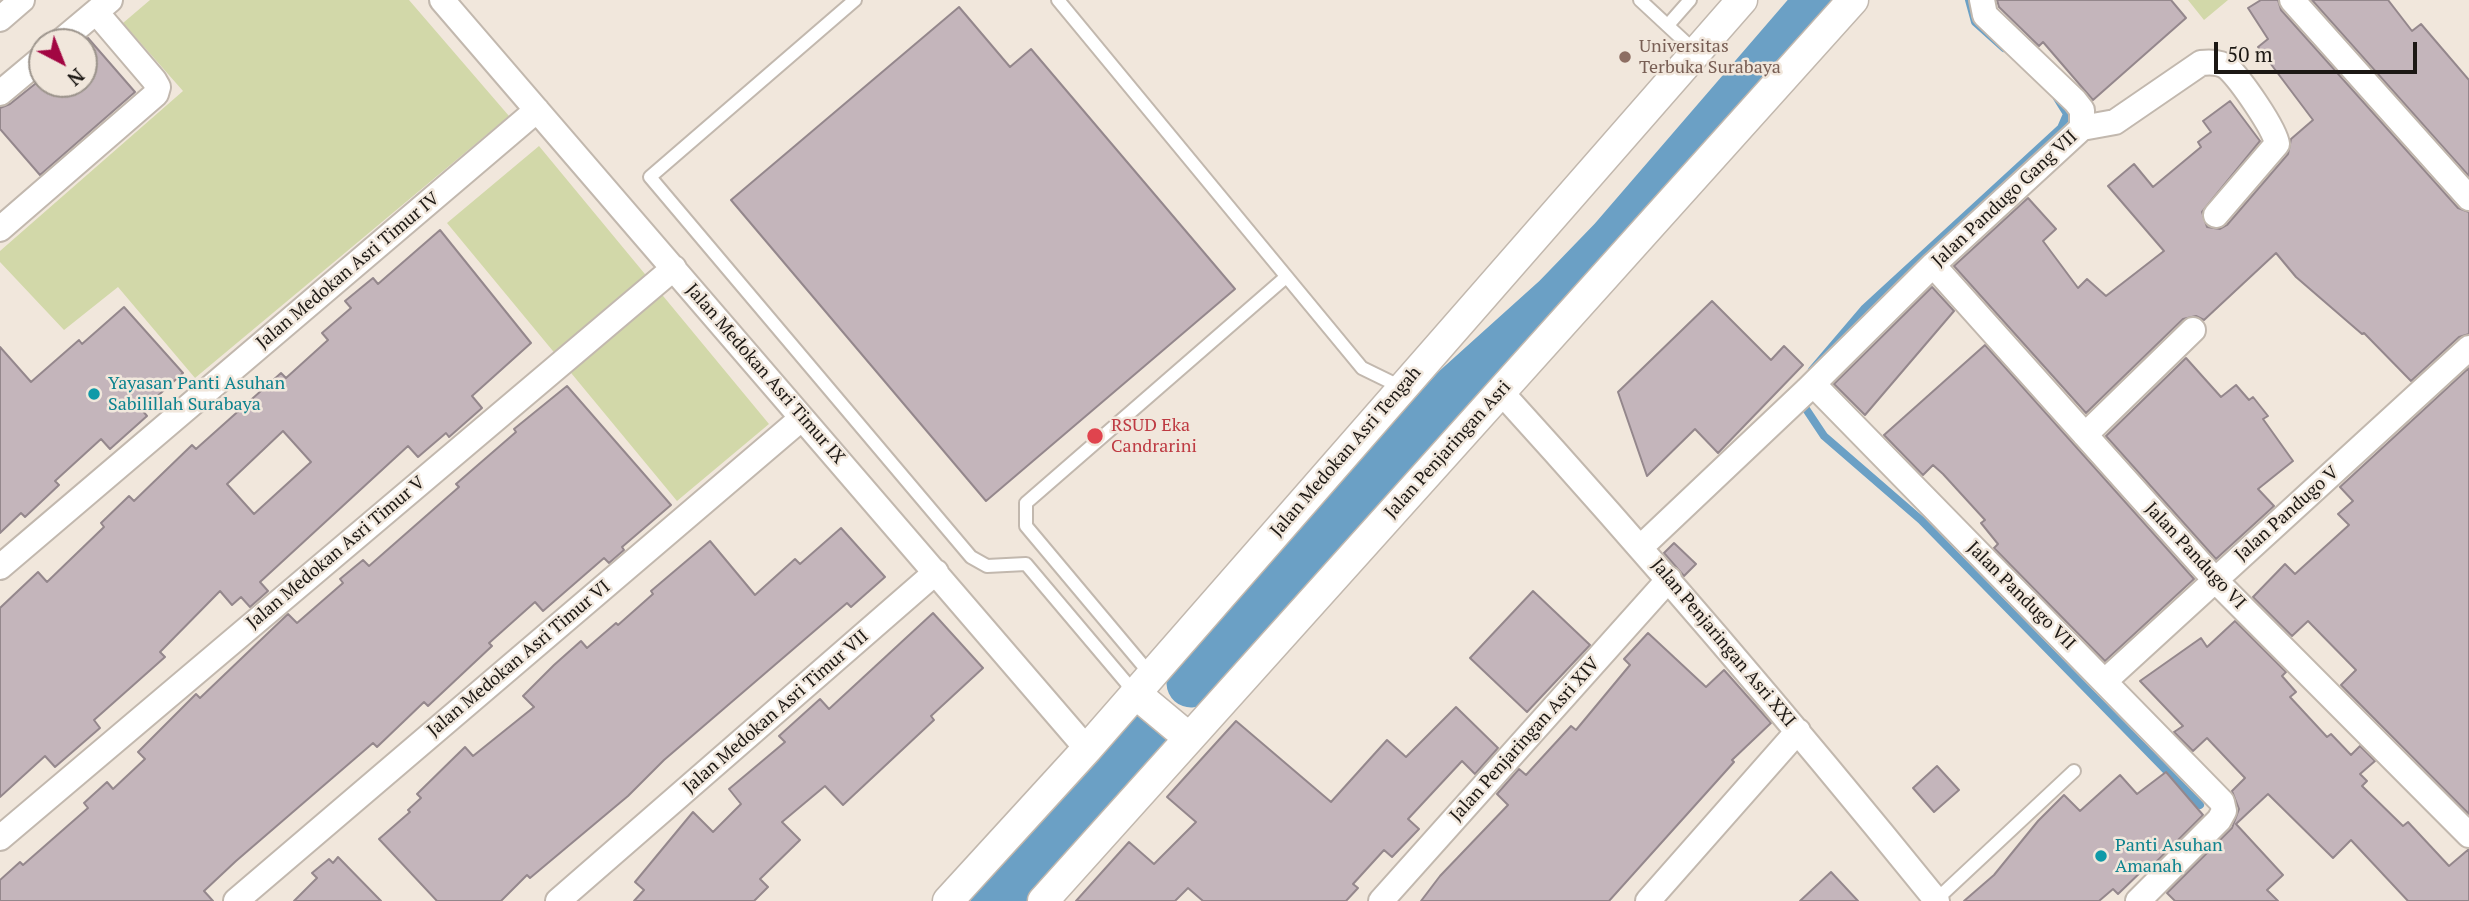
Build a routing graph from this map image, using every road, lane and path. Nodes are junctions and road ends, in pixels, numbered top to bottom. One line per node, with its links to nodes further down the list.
1 (22, 0): 12 (street)
2 (442, 0): 18 (street, Jalan Medokan Asri Timur IX)
3 (855, 0): 35 (lane)
4 (1058, 0): 25 (lane)
5 (1640, 0): 13 (lane)
6 (1690, 0): 13 (lane)
7 (1742, 0): 15 (street, Jalan Medokan Asri Tengah)
8 (1853, 0): 29 (street, Jalan Penjaringan Asri)
9 (1982, 0): 19 (street, Jalan Pandugo Gang VII)
10 (2292, 0): 20 (street)
11 (103, 6): 14 (street); 22 (street)
12 (0, 19)
13 (1668, 25): 15 (lane)
14 (77, 28)
15 (1696, 52): 28 (street, Jalan Medokan Asri Tengah)
16 (28, 70): 17 (street)
17 (0, 93)
18 (537, 110): 24 (street, Jalan Medokan Asri Timur IX); 36 (street, Jalan Medokan Asri Timur IV)
19 (2082, 128): 21 (street); 23 (street, Jalan Pandugo Gang VII)
20 (2469, 198)
21 (2216, 215)
22 (0, 229)
23 (1933, 265): 30 (street, Jalan Pandugo Gang VII); 32 (street, Jalan Pandugo VI)
24 (674, 268): 31 (street, Jalan Medokan Asri Timur IX); 47 (street, Jalan Medokan Asri Timur V)
25 (1286, 277): 28 (lane); 34 (lane)
26 (2193, 330): 32 (street)
27 (2469, 348): 39 (street, Jalan Pandugo V)
28 (1403, 388): 41 (street, Jalan Medokan Asri Tengah)
29 (1501, 391): 33 (street, Jalan Penjaringan Asri XXI); 43 (street, Jalan Penjaringan Asri)
30 (1804, 393): 33 (street); 40 (street, Jalan Pandugo VII)
31 (802, 418): 37 (street, Jalan Medokan Asri Timur IX); 50 (street, Jalan Medokan Asri Timur VI)
32 (2085, 435): 39 (street, Jalan Pandugo VI)
33 (1641, 547): 38 (street, Jalan Penjaringan Asri XXI)
34 (1044, 548): 35 (lane); 41 (lane)
35 (1026, 564): 41 (lane)
36 (0, 567)
37 (936, 572): 44 (street, Jalan Medokan Asri Timur IX); 48 (street, Jalan Medokan Asri Timur VII)
38 (1669, 579): 42 (street, Jalan Penjaringan Asri XXI); 55 (street, Jalan Penjaringan Asri XIV)
39 (2215, 580): 40 (street, Jalan Pandugo V); 46 (street, Jalan Pandugo VI)
40 (2105, 681): 49 (street, Jalan Pandugo VII)
41 (1143, 685): 43 (street); 44 (street, Jalan Medokan Asri Tengah)
42 (1798, 731): 56 (street); 57 (street, Jalan Penjaringan Asri XXI)
43 (1189, 738): 54 (street, Jalan Penjaringan Asri)
44 (1087, 749): 53 (street, Jalan Medokan Asri Tengah)
45 (2074, 771): 57 (lane)
46 (2469, 835)
47 (0, 838)
48 (615, 852): 51 (street, Jalan Medokan Asri Timur VII); 52 (street, Jalan Medokan Asri Timur VII)
49 (2145, 899)
50 (236, 901)
51 (558, 901)
52 (572, 901)
53 (948, 901)
54 (1043, 901)
55 (1381, 901)
56 (1648, 901)
57 (1936, 901)

